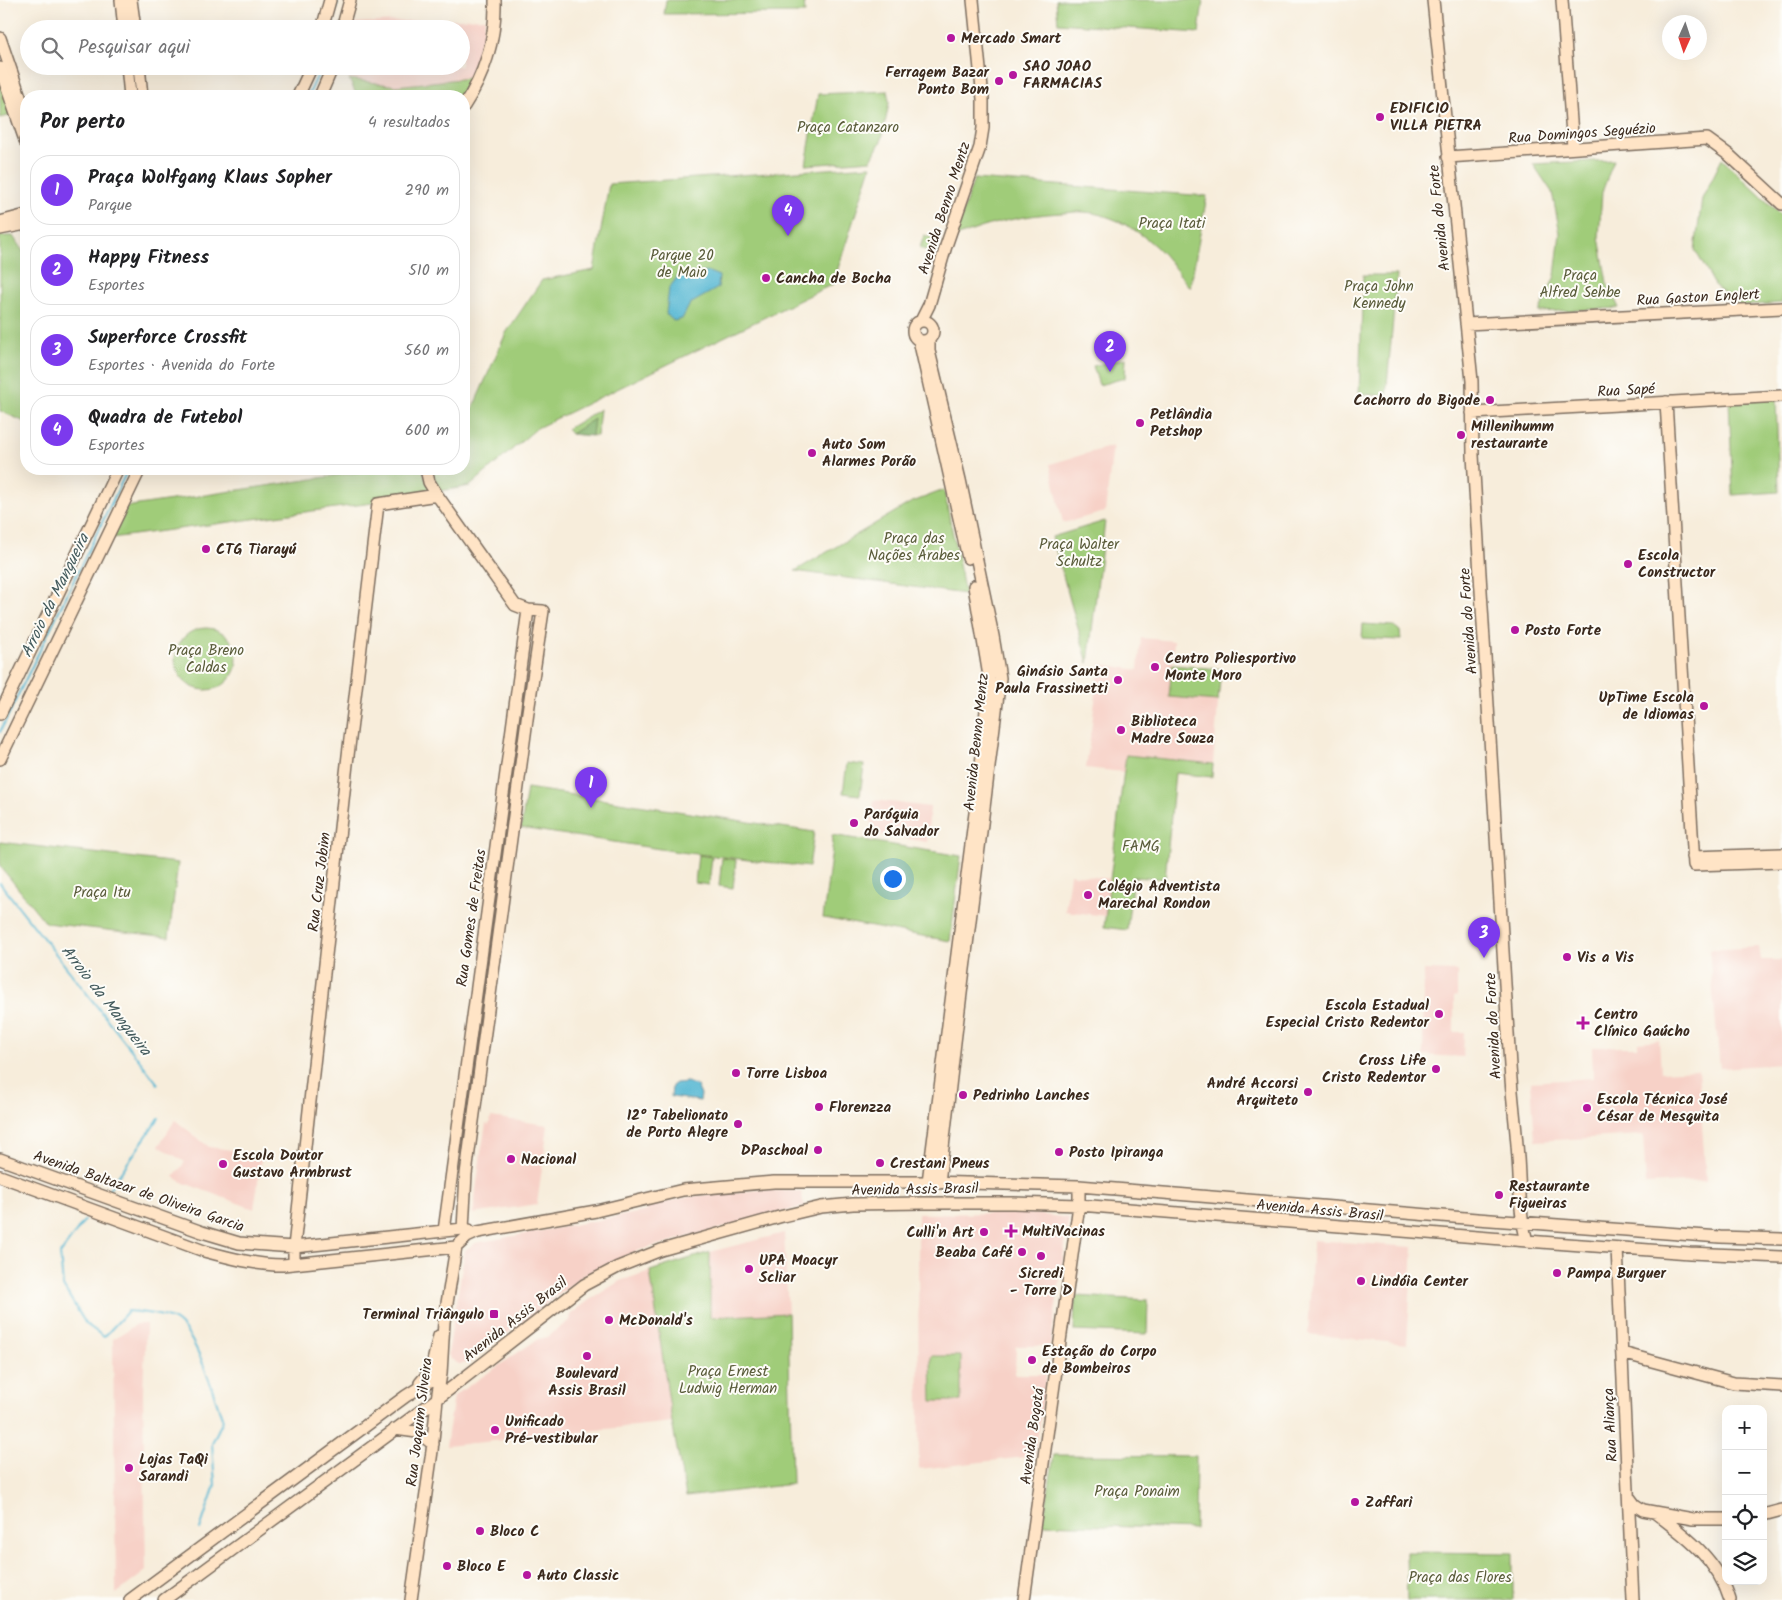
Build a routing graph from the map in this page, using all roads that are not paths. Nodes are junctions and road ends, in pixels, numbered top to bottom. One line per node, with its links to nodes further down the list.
1 (121, 0): 9 (street)
2 (131, 0): 10 (street)
3 (330, 0): 11 (street)
4 (350, 0): 12 (street)
5 (494, 0): 24 (street)
6 (973, 0): 34 (street, Avenida Benno Mentz)
7 (1433, 0): 27 (street, Avenida do Forte)
8 (1562, 0): 26 (street)
9 (123, 20)
10 (134, 20)
11 (324, 20)
12 (344, 20)
13 (0, 38): 23 (street)
14 (0, 68): 25 (street)
15 (128, 75): 19 (street)
16 (139, 75): 20 (street)
17 (308, 75): 21 (street)
18 (328, 75): 22 (street)
19 (129, 90)
20 (141, 90)
21 (301, 90)
22 (322, 90)
23 (20, 96)
24 (470, 96)
25 (20, 126)
26 (1573, 148): 27 (street, Rua Domingos Seguézio); 28 (street, Rua Domingos Seguézio)
27 (1448, 157): 35 (street, Avenida do Forte)
28 (1782, 204)
29 (20, 217): 30 (street)
30 (0, 222)
31 (20, 225): 32 (street)
32 (0, 229)
33 (1782, 308): 35 (street, Rua Gaston Englert)
34 (926, 323): 36 (street); 36 (street)
35 (1466, 324): 39 (street, Avenida do Forte)
36 (924, 339): 53 (street, Avenida Benno Mentz)
37 (1782, 396): 38 (street, Rua Sapé)
38 (1666, 402): 39 (street, Rua Sapé); 49 (street)
39 (1472, 414): 58 (street, Avenida do Forte)
40 (115, 475): 45 (street)
41 (137, 475): 46 (street)
42 (427, 475): 43 (street)
43 (437, 495): 44 (street); 64 (street, Rua Cruz Jobim)
44 (528, 610): 55 (street, Rua Gomes de Freitas); 56 (street, Rua Gomes de Freitas)
45 (0, 714)
46 (4, 740): 47 (street)
47 (0, 759)
48 (1782, 854): 49 (street)
49 (1694, 861): 50 (street)
50 (1782, 862)
51 (0, 1159): 64 (street, Avenida Baltazar de Oliveira Garcia)
52 (0, 1176): 68 (street)
53 (934, 1182): 54 (street, Avenida Assis Brasil); 61 (street, Avenida Assis Brasil)
54 (1079, 1186): 57 (street, Avenida Bogotá); 58 (street, Avenida Assis Brasil)
55 (448, 1196): 56 (street); 60 (street, Rua Gomes de Freitas)
56 (465, 1198): 59 (street, Rua Gomes de Freitas)
57 (1079, 1205): 63 (street, Avenida Assis Brasil); 74 (street, Avenida Assis Brasil); 90 (street, Avenida Bogotá)
58 (1522, 1222): 62 (street, Avenida Assis Brasil); 63 (street, Avenida do Forte)
59 (463, 1229): 60 (street, Avenida Baltazar de Oliveira Garcia); 61 (street, Avenida Baltazar de Oliveira Garcia)
60 (444, 1231): 64 (street, Avenida Baltazar de Oliveira Garcia)
61 (478, 1232): 65 (street, Avenida Assis Brasil)
62 (1782, 1239)
63 (1527, 1241): 66 (street, Avenida Assis Brasil)
64 (294, 1247): 68 (street, Rua Cruz Jobim)
65 (456, 1248): 68 (street); 69 (street, Rua Joaquim Silveira)
66 (1618, 1248): 67 (street, Avenida Assis Brasil); 70 (street, Rua Aliança)
67 (1782, 1257)
68 (294, 1263)
69 (444, 1322): 71 (street, Rua Joaquim Silveira); 73 (street)
70 (1622, 1353): 72 (street); 77 (street, Rua Aliança)
71 (441, 1374): 73 (street); 74 (street, Rua Joaquim Silveira)
72 (1782, 1386)
73 (406, 1396): 78 (street)
74 (437, 1399): 75 (street, Avenida Assis Brasil); 76 (street, Rua Joaquim Silveira)
75 (395, 1429): 76 (street); 85 (street, Avenida Assis Brasil)
76 (433, 1444): 89 (street, Rua Joaquim Silveira)
77 (1628, 1497): 80 (street); 82 (street, Rua Aliança)
78 (268, 1498): 85 (street); 87 (street)
79 (1782, 1510): 81 (street)
80 (1649, 1511): 82 (street); 83 (street); 86 (street)
81 (1767, 1514)
82 (1630, 1517): 91 (street, Rua Aliança)
83 (1693, 1519): 84 (street); 86 (street)
84 (1722, 1519)
85 (267, 1524): 88 (street, Avenida Assis Brasil)
86 (1686, 1536): 92 (street)
87 (130, 1600)
88 (164, 1600)
89 (411, 1600)
90 (1024, 1600)
91 (1633, 1600)
92 (1730, 1600)

